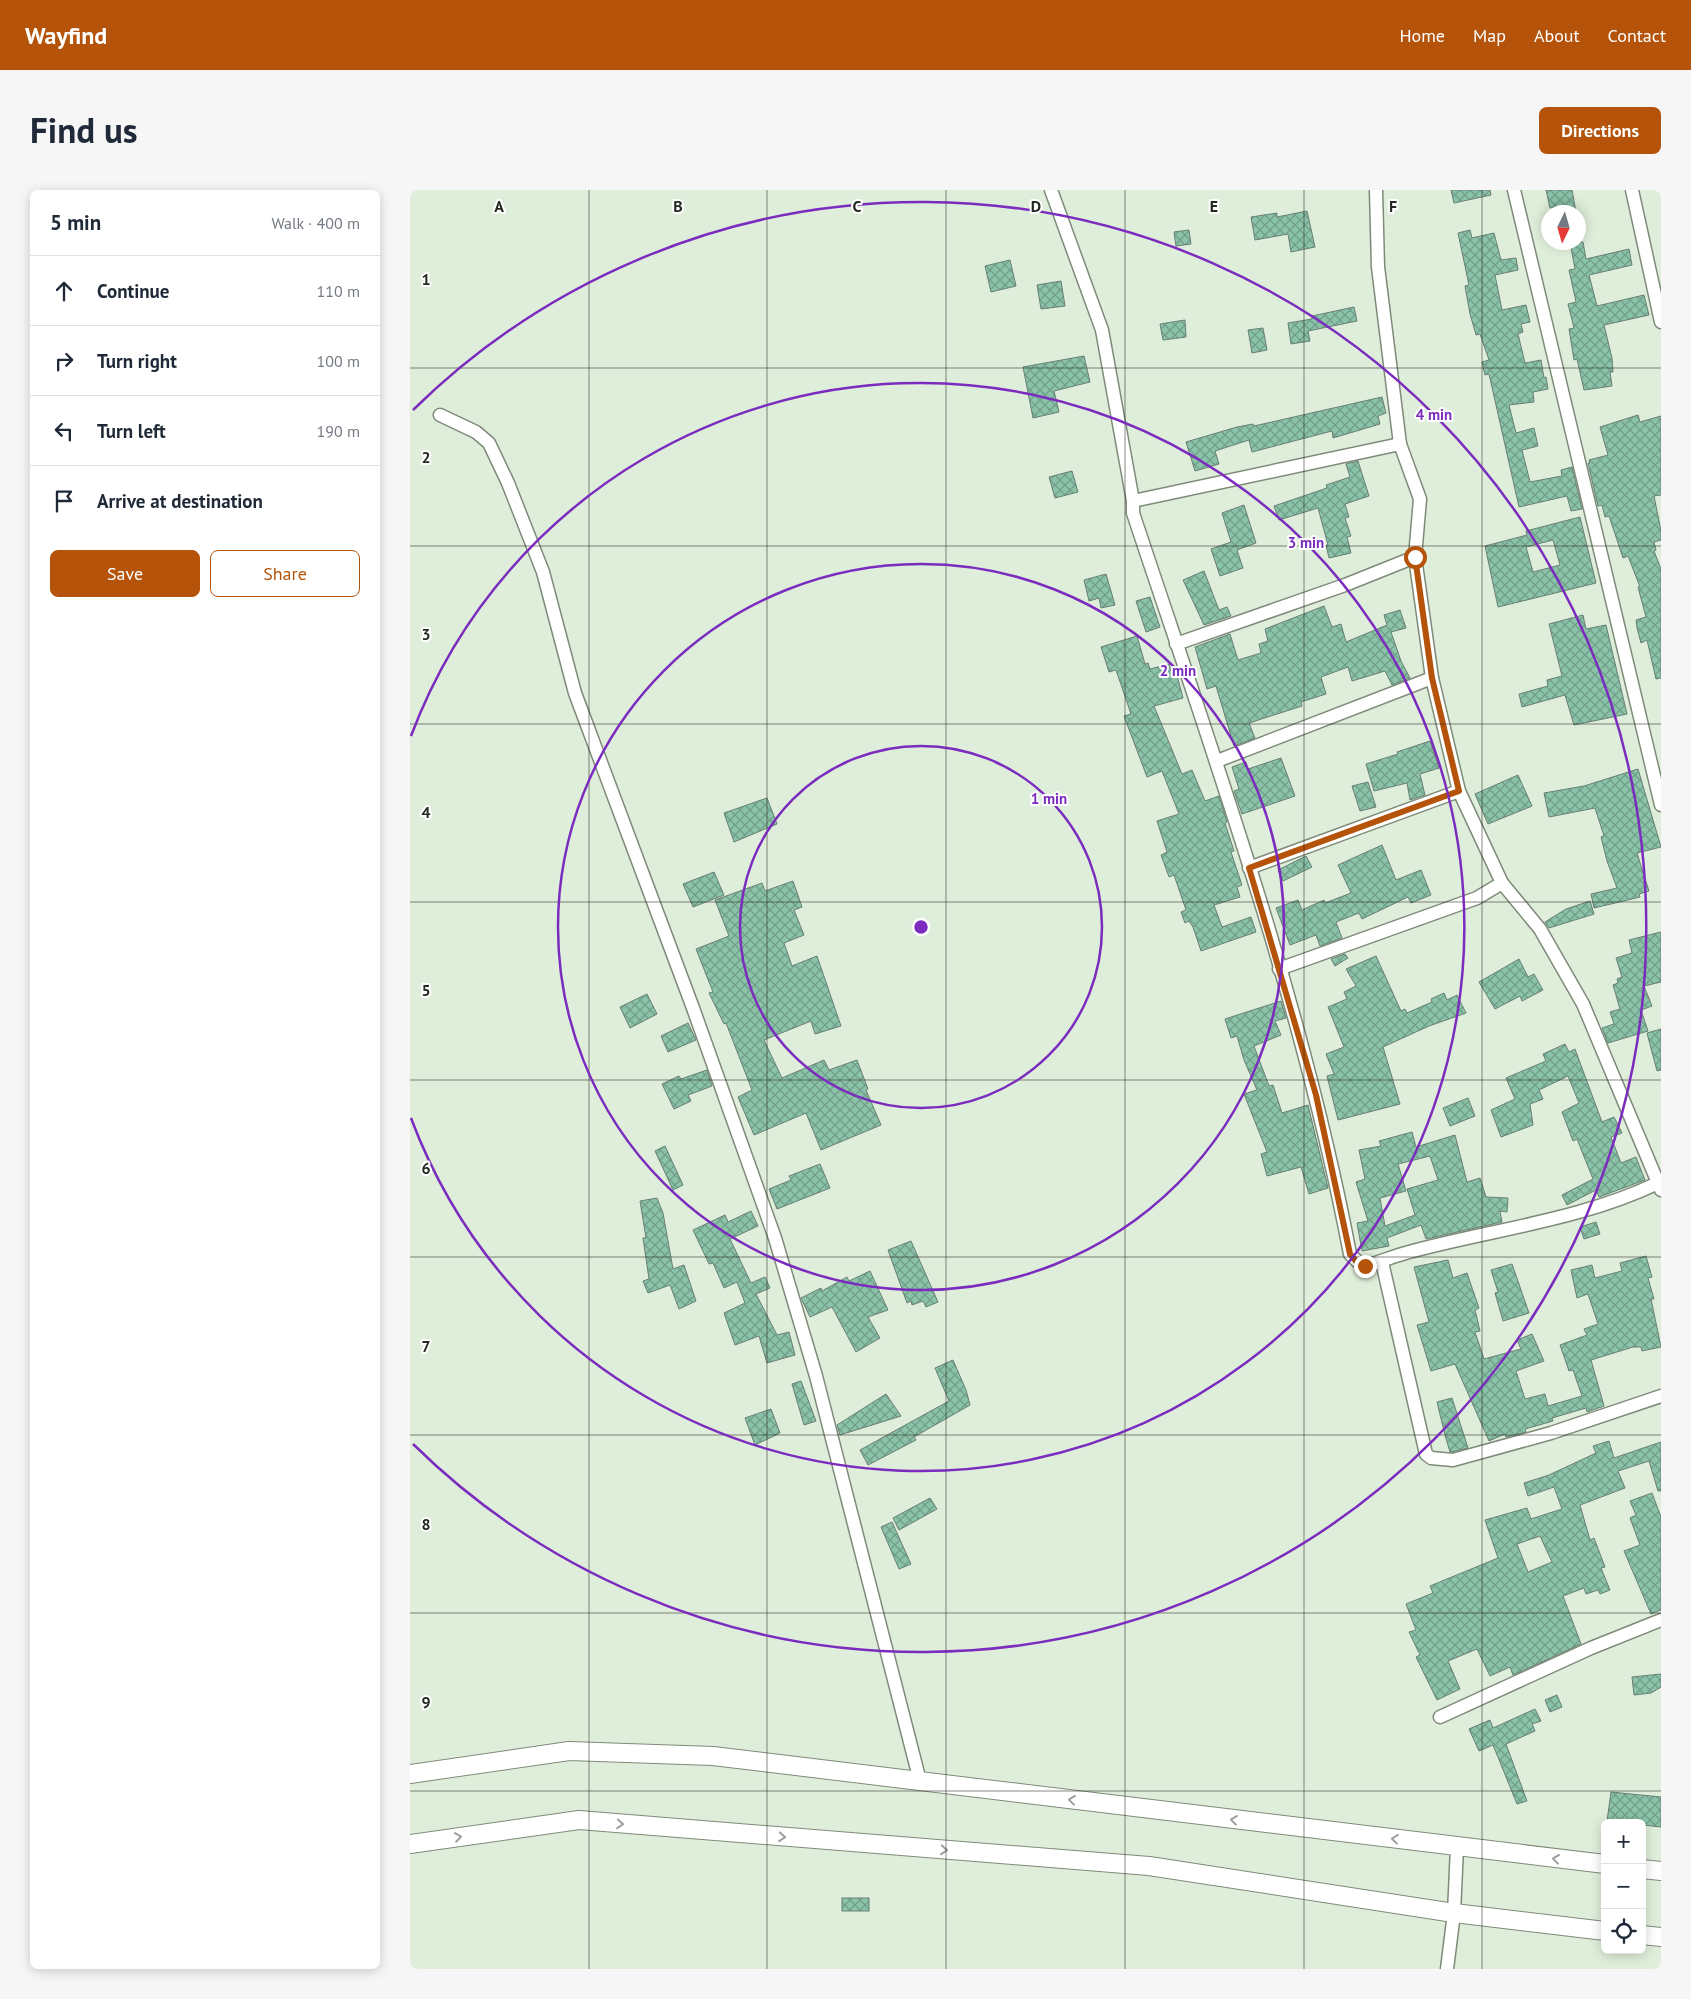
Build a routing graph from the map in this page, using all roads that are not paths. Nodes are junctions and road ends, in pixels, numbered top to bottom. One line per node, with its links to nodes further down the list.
1 (1050, 190): 8 (street)
2 (1376, 190): 7 (street)
3 (1514, 190): 14 (street)
4 (1632, 190): 5 (street)
5 (1661, 322)
6 (440, 415): 24 (street)
7 (1400, 444): 8 (street); 9 (street)
8 (1133, 501): 10 (street)
9 (1415, 557): 10 (street); 11 (street)
10 (1176, 644): 12 (street)
11 (1432, 678): 12 (street); 13 (street)
12 (1218, 761): 15 (street)
13 (1459, 791): 15 (street); 16 (street)
14 (1661, 805)
15 (1249, 868): 17 (street)
16 (1502, 883): 17 (street); 18 (street)
17 (1279, 969): 19 (street)
18 (1659, 1186): 19 (street)
19 (1382, 1262): 20 (street)
20 (1661, 1396)
21 (1661, 1620): 22 (street)
22 (1440, 1717)
23 (410, 1774): 24 (main road)
24 (920, 1781): 26 (main road, one-way to 24)
25 (410, 1844): 30 (main road, one-way to 30)
26 (1457, 1847): 27 (main road, one-way to 26); 30 (street)
27 (1601, 1864)
28 (1646, 1869): 29 (main road)
29 (1661, 1871)
30 (1454, 1913): 31 (main road); 34 (street)
31 (1601, 1931)
32 (1646, 1935): 33 (main road)
33 (1661, 1937)
34 (1448, 1969)

